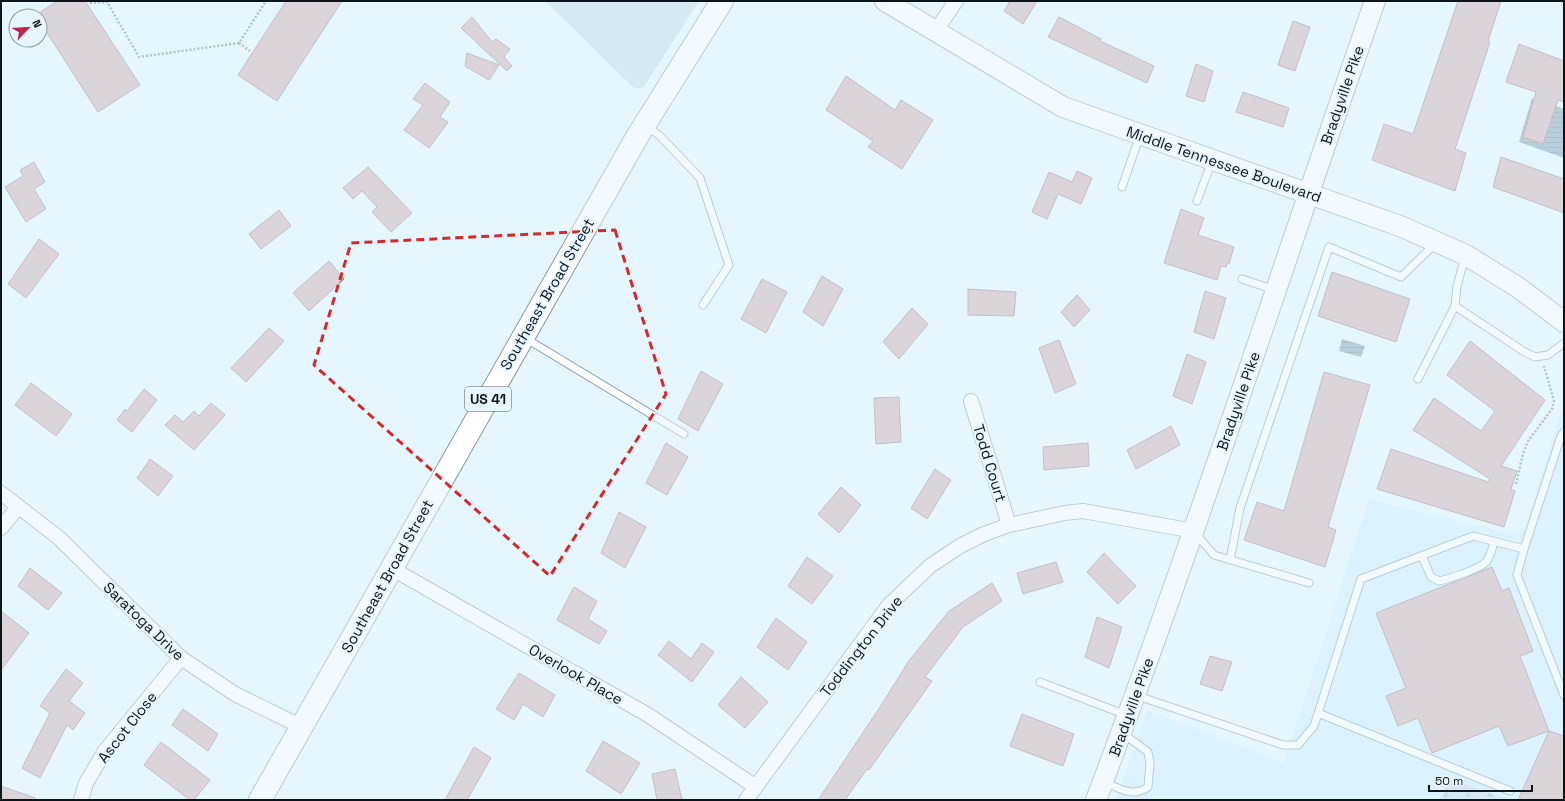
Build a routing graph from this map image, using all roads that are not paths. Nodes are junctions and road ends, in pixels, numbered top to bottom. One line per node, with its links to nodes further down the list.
1 (722, 1): 6 (main road, Southeast Broad Street / US 41)
2 (885, 1): 5 (main road, Middle Tennessee Boulevard)
3 (956, 1): 5 (street)
4 (1375, 1): 10 (main road, Bradyville Pike)
5 (936, 32): 7 (main road, Middle Tennessee Boulevard)
6 (645, 124): 16 (lane); 19 (main road, Southeast Broad Street / US 41)
7 (1140, 135): 8 (main road, Middle Tennessee Boulevard); 9 (lane)
8 (1212, 160): 10 (main road, Middle Tennessee Boulevard); 11 (lane)
9 (1122, 187)
10 (1307, 194): 12 (main road, Middle Tennessee Boulevard); 15 (main road, Bradyville Pike)
11 (1197, 201)
12 (1438, 242): 13 (main road, Middle Tennessee Boulevard); 33 (lane)
13 (1466, 255): 17 (lane); 18 (main road, Middle Tennessee Boulevard)
14 (1242, 279): 15 (lane)
15 (1275, 290): 29 (main road, Bradyville Pike)
16 (703, 305)
17 (1455, 306): 20 (lane); 21 (lane)
18 (1564, 322)
19 (523, 337): 24 (lane); 34 (main road, Southeast Broad Street / US 41)
20 (1564, 343)
21 (1418, 379)
22 (971, 400): 27 (street, Todd Court)
23 (1564, 432): 31 (lane)
24 (684, 434)
25 (1, 493): 26 (street, Saratoga Drive)
26 (18, 507): 28 (street); 36 (street, Saratoga Drive)
27 (1010, 525): 29 (street, Toddington Drive); 44 (street, Toddington Drive)
28 (1, 528)
29 (1194, 531): 33 (lane); 38 (main road, Bradyville Pike)
30 (1494, 541): 31 (lane); 32 (lane); 32 (lane)
31 (1524, 549): 39 (lane)
32 (1422, 556): 40 (lane)
33 (1230, 560): 35 (lane)
34 (391, 568): 42 (main road, Southeast Broad Street / US 41); 44 (street, Overlook Place)
35 (1310, 583)
36 (181, 658): 42 (street, Saratoga Drive); 46 (street, Ascot Close)
37 (1040, 682): 41 (lane)
38 (1136, 695): 40 (lane); 41 (main road, Bradyville Pike)
39 (1564, 695)
40 (1318, 713): 45 (lane)
41 (1125, 724): 43 (main road, Bradyville Pike); 43 (lane)
42 (302, 727): 47 (main road, Southeast Broad Street / US 41)
43 (1103, 782): 49 (main road, Bradyville Pike)
44 (756, 786): 48 (street, Toddington Drive)
45 (1510, 791)
46 (81, 800)
47 (260, 800)
48 (746, 800)
49 (1096, 800)

